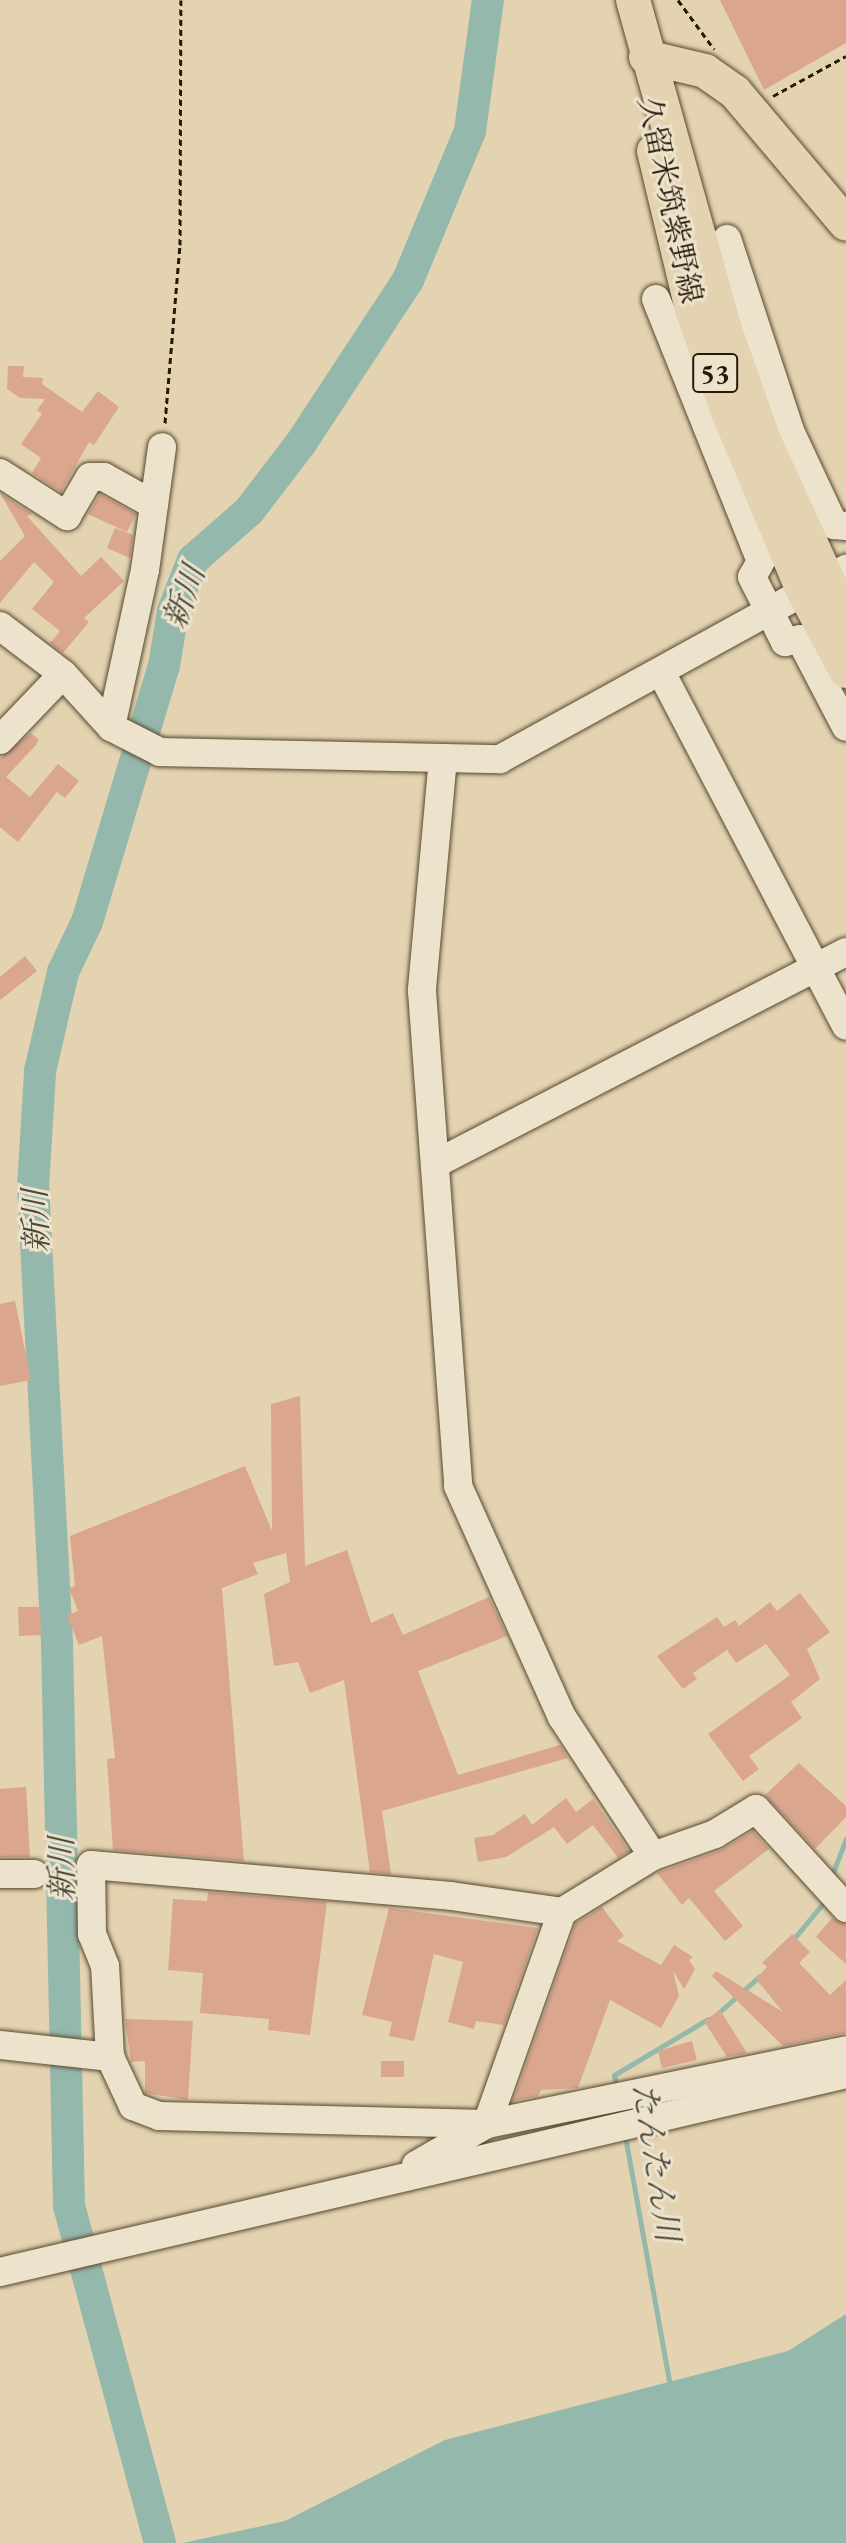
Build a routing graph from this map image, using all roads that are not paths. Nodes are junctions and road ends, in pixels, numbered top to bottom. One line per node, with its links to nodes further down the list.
1 (633, 0): 2 (main road, 久留米筑紫野線)
2 (646, 57): 3 (main road); 10 (main road, 久留米筑紫野線 / 53)
3 (846, 224)
4 (727, 239): 9 (street)
5 (656, 299): 11 (street)
6 (162, 447): 8 (street)
7 (0, 473): 8 (street)
8 (154, 505): 17 (street)
9 (846, 526)
10 (825, 579): 11 (street); 12 (main road, 久留米筑紫野線 / 53); 14 (main road, 久留米筑紫野線 / 53)
11 (769, 610): 15 (street); 18 (street)
12 (846, 620)
13 (0, 626): 16 (street)
14 (846, 671)
15 (661, 672): 20 (street); 22 (street)
16 (63, 674): 17 (street); 19 (street)
17 (111, 727): 20 (street)
18 (846, 727)
19 (0, 740)
20 (443, 758): 24 (street)
21 (846, 952): 22 (street)
22 (815, 967): 23 (street); 24 (street)
23 (846, 1026)
24 (437, 1163): 25 (street)
25 (653, 1856): 28 (street); 29 (street)
26 (0, 1874): 27 (street)
27 (34, 1874)
28 (843, 1892)
29 (562, 1912): 32 (street); 34 (street)
30 (0, 2045): 32 (street)
31 (846, 2050): 34 (street)
32 (110, 2057): 34 (street)
33 (846, 2074): 35 (street)
34 (487, 2124): 35 (street)
35 (391, 2180): 36 (street)
36 (0, 2272)

